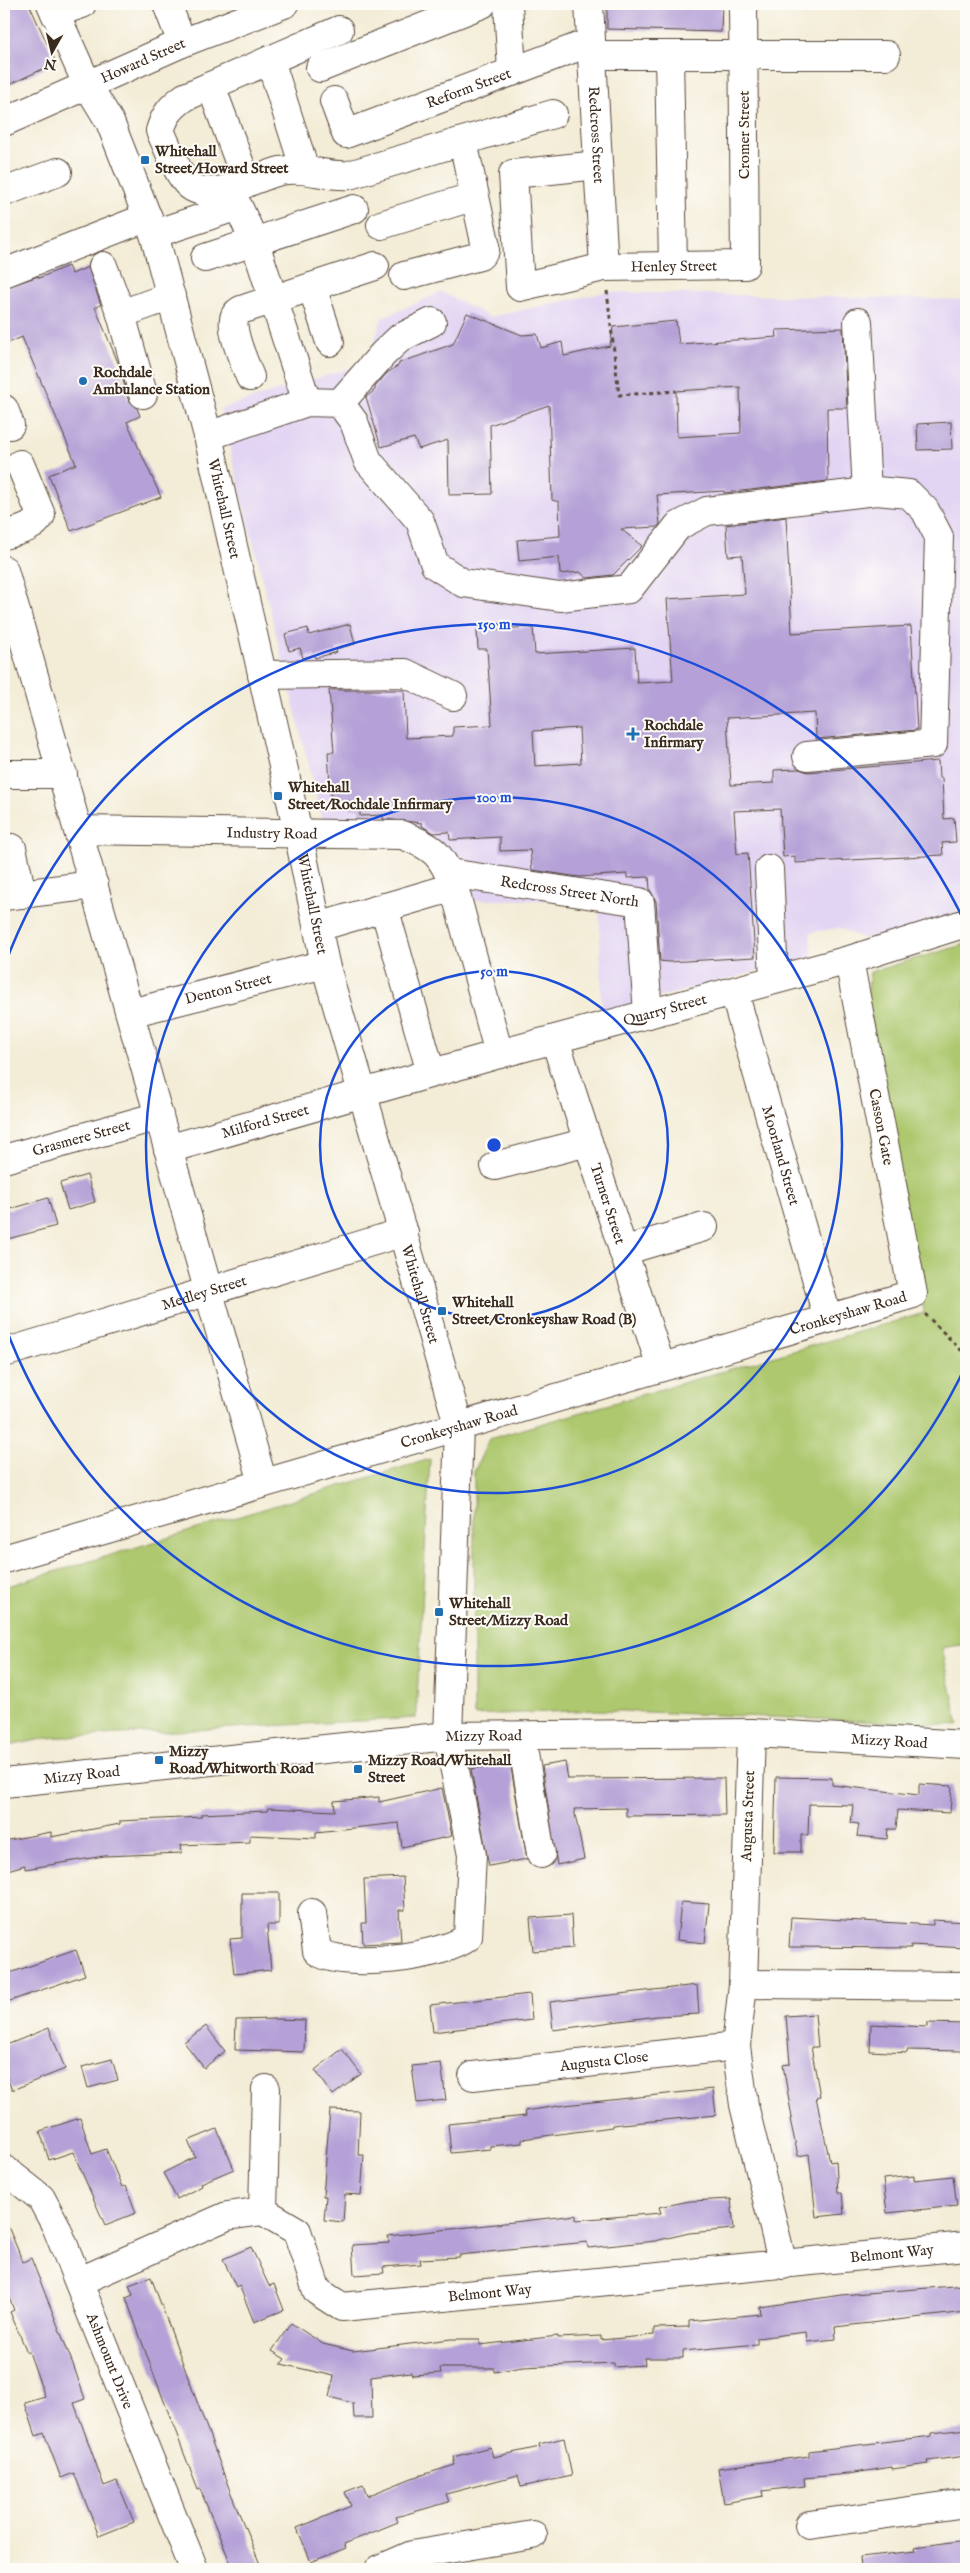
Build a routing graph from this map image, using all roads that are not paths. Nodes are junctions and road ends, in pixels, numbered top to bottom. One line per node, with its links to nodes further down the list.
1 (82, 4): 8 (street)
2 (166, 4): 10 (street)
3 (284, 4): 10 (street, Howard Street)
4 (482, 4): 16 (street)
5 (508, 4): 17 (street)
6 (589, 4): 11 (street, Redcross Street)
7 (743, 4): 13 (street, Cromer Street)
8 (53, 9): 18 (street, Whitehall Street)
9 (339, 30): 15 (street)
10 (182, 43): 18 (street, Howard Street)
11 (592, 49): 12 (street); 17 (street, Reform Street); 24 (street, Redcross Street)
12 (669, 55): 13 (street); 35 (street)
13 (744, 56): 14 (street); 36 (street, Cromer Street)
14 (886, 56)
15 (270, 60): 19 (street); 25 (street)
16 (320, 68)
17 (512, 72): 20 (street, Reform Street)
18 (87, 84): 22 (street, Howard Street); 32 (street, Whitehall Street)
19 (211, 86): 28 (street); 28 (street)
20 (334, 101)
21 (553, 114): 23 (street)
22 (4, 122)
23 (463, 142): 25 (street); 29 (street)
24 (598, 165): 39 (street, Redcross Street); 39 (street, Henley Street)
25 (306, 170): 28 (street)
26 (58, 172): 27 (street)
27 (4, 192)
28 (239, 192): 32 (street); 33 (street)
29 (475, 196): 31 (street); 41 (street)
30 (354, 209): 33 (street)
31 (381, 225)
32 (151, 226): 40 (street); 43 (street, Whitehall Street)
33 (254, 243): 34 (street); 44 (street)
34 (205, 258)
35 (674, 265): 36 (street, Henley Street); 39 (street, Henley Street)
36 (745, 265)
37 (103, 266): 45 (street)
38 (375, 266): 42 (street)
39 (604, 267)
40 (4, 273)
41 (404, 276)
42 (312, 287): 44 (street); 48 (street)
43 (171, 296): 45 (street); 53 (street, Whitehall Street)
44 (273, 299): 49 (street); 51 (street)
45 (121, 314): 50 (street)
46 (432, 322): 52 (street)
47 (858, 322): 55 (street)
48 (330, 342)
49 (250, 377)
50 (143, 394)
51 (307, 402): 52 (street); 53 (street)
52 (340, 403): 55 (street)
53 (208, 436): 58 (street, Whitehall Street)
54 (20, 464): 56 (street)
55 (867, 492): 60 (street)
56 (4, 535)
57 (4, 570): 62 (street)
58 (262, 675): 59 (street); 64 (street, Whitehall Street)
59 (453, 696)
60 (807, 756)
61 (4, 774): 62 (street)
62 (63, 774): 63 (street)
63 (78, 830): 64 (street, Industry Road); 68 (street)
64 (298, 832): 67 (street, Industry Road); 72 (street, Whitehall Street)
65 (12, 848): 69 (street)
66 (769, 868): 75 (street)
67 (452, 880): 70 (street); 78 (street, Redcross Street North); 80 (street)
68 (94, 885): 69 (street); 77 (street)
69 (13, 895)
70 (384, 908): 72 (street); 81 (street)
71 (966, 923): 73 (street, Quarry Street)
72 (318, 927): 74 (street, Whitehall Street)
73 (849, 960): 75 (street, Quarry Street); 92 (street, Casson Gate)
74 (326, 964): 77 (street, Denton Street); 82 (street, Whitehall Street)
75 (774, 980): 76 (street, Quarry Street)
76 (734, 992): 78 (street, Quarry Street); 93 (street, Moorland Street)
77 (130, 1013): 83 (street)
78 (648, 1014): 79 (street, Quarry Street)
79 (555, 1040): 80 (street, Quarry Street); 84 (street, Turner Street)
80 (499, 1054): 81 (street, Quarry Street)
81 (431, 1073): 82 (street, Quarry Street)
82 (362, 1093): 85 (street, Milford Street); 89 (street, Whitehall Street)
83 (159, 1116): 85 (street); 86 (street, Grasmere Street)
84 (588, 1142): 87 (street); 90 (street, Turner Street)
85 (168, 1149): 91 (street)
86 (4, 1159)
87 (494, 1166)
88 (704, 1227): 90 (street)
89 (404, 1232): 91 (street, Medley Street); 96 (street, Whitehall Street)
90 (623, 1251): 95 (street, Turner Street)
91 (208, 1291): 94 (street, Medley Street); 97 (street)
92 (913, 1294): 93 (street, Cronkeyshaw Road)
93 (828, 1319): 95 (street, Cronkeyshaw Road)
94 (4, 1353)
95 (661, 1368): 96 (street, Cronkeyshaw Road)
96 (459, 1427): 97 (street, Cronkeyshaw Road); 100 (street, Whitehall Street)
97 (262, 1483): 98 (street, Cronkeyshaw Road)
98 (4, 1559)
99 (751, 1732): 101 (street, Mizzy Road); 102 (street, Mizzy Road); 106 (street, Augusta Street)
100 (448, 1736): 101 (street, Mizzy Road); 103 (street, Mizzy Road); 105 (street, Whitehall Street)
101 (521, 1736): 104 (street)
102 (966, 1745)
103 (4, 1783)
104 (541, 1854)
105 (312, 1913)
106 (743, 1984): 107 (street); 108 (street)
107 (966, 1986)
108 (736, 2046): 109 (street, Augusta Close); 114 (street)
109 (473, 2076)
110 (266, 2089): 112 (street)
111 (4, 2169): 115 (street, Ashmount Drive)
112 (263, 2211): 114 (street, Belmont Way); 115 (street)
113 (966, 2246): 114 (street, Belmont Way)
114 (783, 2264)
115 (80, 2281): 119 (street, Ashmount Drive)
116 (966, 2503): 117 (street)
117 (808, 2525)
118 (533, 2535): 120 (street)
119 (194, 2569)
120 (380, 2569)

